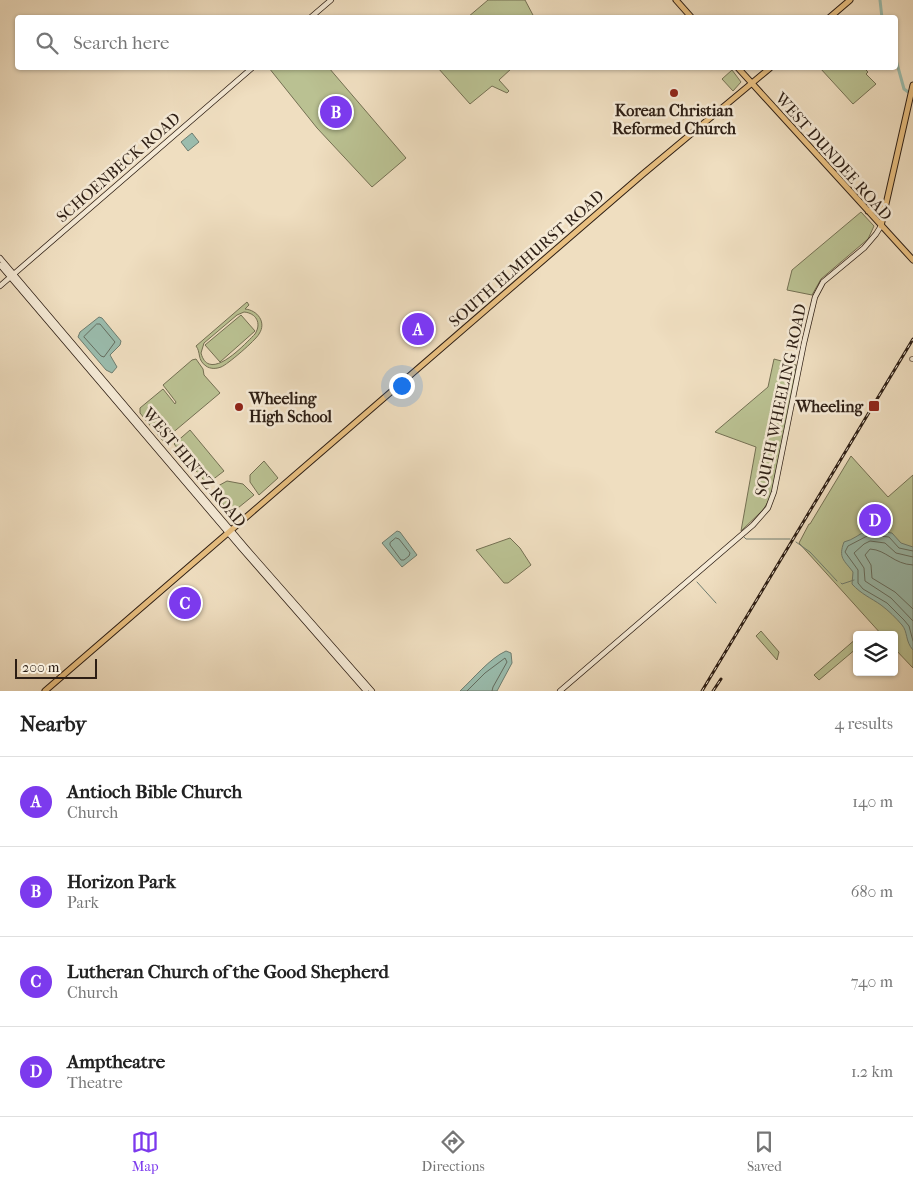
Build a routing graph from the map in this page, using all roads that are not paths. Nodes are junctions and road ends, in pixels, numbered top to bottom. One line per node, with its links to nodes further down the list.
1 (331, 0): 4 (main road)
2 (676, 0): 5 (main road)
3 (850, 0): 6 (main road)
4 (314, 15)
5 (689, 15)
6 (832, 15)
7 (250, 70): 18 (main road, SCHOENBECK ROAD)
8 (740, 70): 10 (main road, WEST DUNDEE ROAD)
9 (768, 70): 10 (main road, SOUTH ELMHURST ROAD)
10 (752, 83): 13 (main road, WEST DUNDEE ROAD); 20 (main road, SOUTH ELMHURST ROAD)
11 (913, 87): 12 (main road)
12 (886, 204): 13 (main road); 14 (main road)
13 (868, 211): 14 (main road, WEST DUNDEE ROAD)
14 (881, 226): 16 (main road, WEST DUNDEE ROAD); 24 (main road, SOUTH WHEELING ROAD)
15 (0, 258): 18 (main road, WEST HINTZ ROAD)
16 (913, 260)
17 (0, 265): 18 (main road, WEST HINTZ ROAD)
18 (12, 276): 19 (main road, SCHOENBECK ROAD); 20 (main road, WEST HINTZ ROAD)
19 (0, 286)
20 (229, 531): 21 (main road, SOUTH ELMHURST ROAD); 22 (main road, WEST HINTZ ROAD); 23 (main road, WEST HINTZ ROAD)
21 (45, 691)
22 (366, 691)
23 (372, 691)
24 (560, 691)

